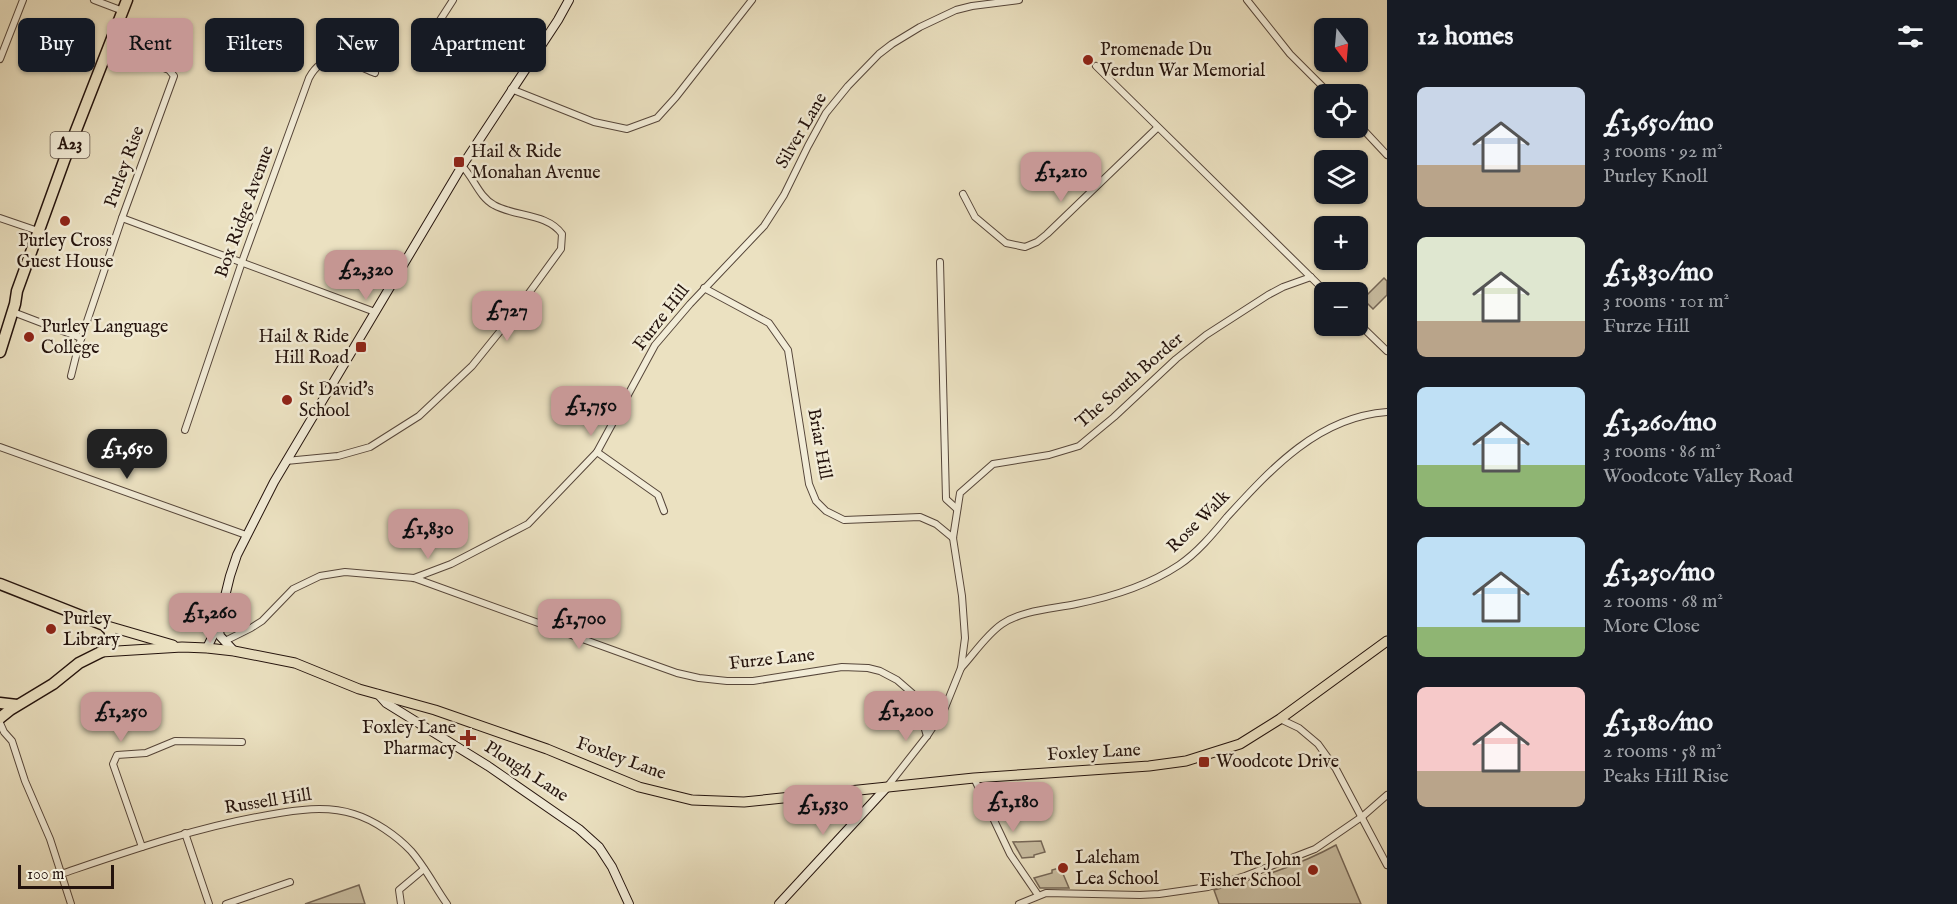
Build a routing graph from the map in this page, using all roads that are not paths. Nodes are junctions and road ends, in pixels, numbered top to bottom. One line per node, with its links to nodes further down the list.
1 (23, 0): 13 (street)
2 (93, 0): 9 (street)
3 (127, 0): 9 (highway, A23)
4 (453, 0): 11 (street)
5 (569, 0): 18 (street)
6 (752, 0): 18 (street)
7 (1019, 0): 31 (street, Silver Lane)
8 (1247, 0): 17 (street)
9 (123, 11): 10 (highway, A23)
10 (120, 18)
11 (441, 18)
12 (107, 52): 26 (highway, A23)
13 (0, 59)
14 (1096, 66): 19 (street)
15 (172, 72): 25 (street, Purley Rise)
16 (375, 73): 27 (street, Box Ridge Avenue)
17 (1320, 84)
18 (511, 89): 22 (street)
19 (1157, 128): 23 (street); 29 (street)
20 (1368, 135): 21 (street)
21 (1387, 155)
22 (462, 166): 34 (street); 45 (street)
23 (963, 194)
24 (0, 218): 26 (street)
25 (122, 218): 27 (street); 37 (street, Purley Rise)
26 (38, 231): 32 (highway, A23)
27 (242, 262): 34 (street); 42 (street, Box Ridge Avenue)
28 (940, 262): 46 (street)
29 (1311, 278): 30 (street); 46 (street, The South Border)
30 (1315, 282)
31 (704, 288): 44 (street, Furze Hill); 49 (street, Briar Hill)
32 (17, 291): 33 (highway, A23); 35 (highway, A23)
33 (13, 312): 37 (street); 39 (highway, A23)
34 (375, 312): 45 (street)
35 (0, 327)
36 (1368, 333): 38 (street)
37 (81, 338): 40 (street, Purley Rise)
38 (1387, 351)
39 (0, 352)
40 (70, 376)
41 (1387, 412): 60 (street, Rose Walk)
42 (185, 430)
43 (0, 447): 48 (street)
44 (597, 452): 47 (street); 50 (street, Furze Hill)
45 (286, 461): 48 (street)
46 (957, 509): 49 (street, The South Border)
47 (664, 511)
48 (246, 536): 53 (street)
49 (953, 538): 60 (street, The South Border)
50 (414, 578): 54 (street, Furze Lane); 67 (street, Furze Lane)
51 (0, 584): 52 (highway)
52 (104, 625): 56 (main road); 59 (highway)
53 (218, 625): 54 (street); 57 (street)
54 (225, 641): 58 (street)
55 (1387, 641): 65 (main road, Foxley Lane)
56 (182, 647): 57 (main road, Foxley Lane); 59 (main road)
57 (207, 648): 58 (main road, Foxley Lane)
58 (234, 651): 61 (main road, Foxley Lane)
59 (101, 652): 63 (highway)
60 (961, 668): 67 (street, The South Border)
61 (378, 694): 70 (main road, Foxley Lane); 85 (street, Plough Lane)
62 (0, 703): 63 (highway)
63 (17, 705): 64 (highway)
64 (0, 718)
65 (1280, 719): 69 (main road, Foxley Lane); 72 (street)
66 (0, 723): 77 (street)
67 (927, 736): 70 (street, The South Border)
68 (242, 742): 74 (street)
69 (974, 778): 70 (main road, Foxley Lane); 79 (street)
70 (887, 787): 86 (street)
71 (1387, 795): 72 (street)
72 (1363, 816): 75 (street); 79 (street)
73 (185, 833): 74 (street, Russell Hill); 76 (street, Russell Hill); 81 (street)
74 (142, 847): 77 (street, Russell Hill)
75 (1387, 865)
76 (424, 870): 83 (street); 84 (street, Russell Hill)
77 (61, 874): 80 (street)
78 (290, 882): 82 (street)
79 (1038, 895): 87 (street)
80 (71, 904)
81 (209, 904)
82 (226, 904)
83 (401, 904)
84 (447, 904)
85 (629, 904)
86 (779, 904)
87 (1019, 904)

